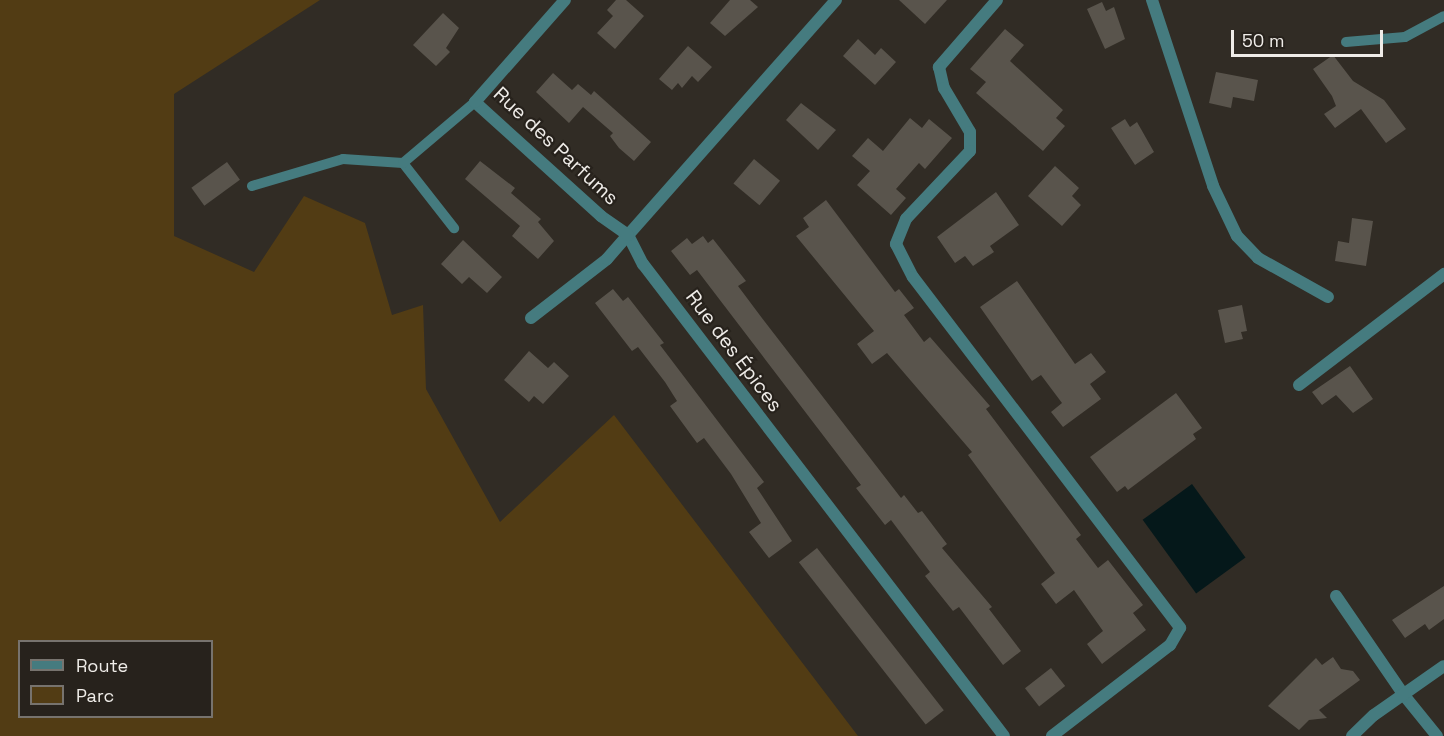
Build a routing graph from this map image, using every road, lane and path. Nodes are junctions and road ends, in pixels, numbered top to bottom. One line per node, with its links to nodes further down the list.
1 (565, 0): 7 (street, Rue des Parfums)
2 (836, 0): 11 (street)
3 (997, 0): 20 (street)
4 (1152, 0): 13 (street)
5 (1444, 16): 6 (lane)
6 (1346, 42)
7 (475, 102): 8 (lane); 11 (street, Rue des Parfums)
8 (403, 163): 9 (lane); 10 (lane)
9 (252, 186)
10 (454, 228)
11 (628, 235): 14 (street); 19 (street, Rue des Épices)
12 (1444, 274): 15 (street)
13 (1328, 297)
14 (531, 318)
15 (1299, 385)
16 (1336, 596): 18 (street)
17 (1444, 666): 18 (street)
18 (1403, 694): 21 (street); 22 (street)
19 (1004, 736)
20 (1052, 736)
21 (1353, 736)
22 (1437, 736)

